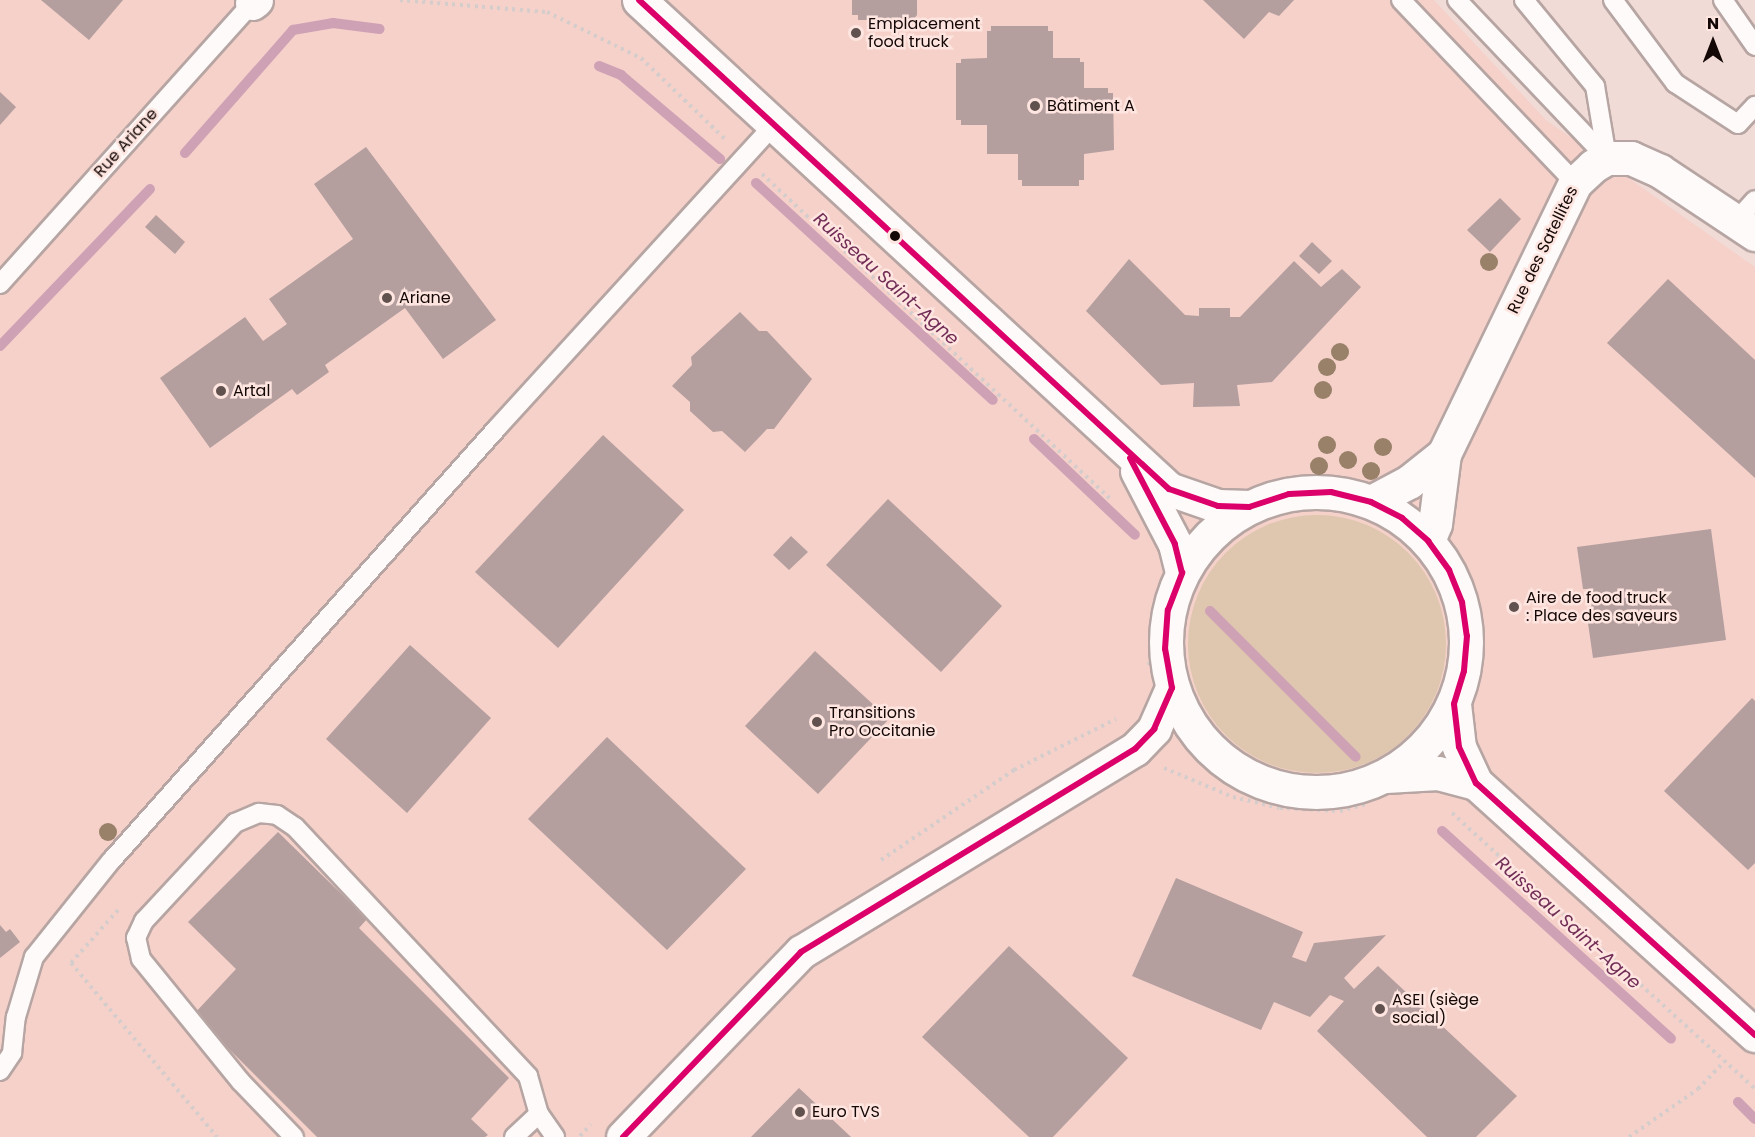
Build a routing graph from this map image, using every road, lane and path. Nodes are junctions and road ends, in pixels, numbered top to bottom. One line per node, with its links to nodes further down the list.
1 (400, 0): 9 (path)
2 (639, 0): 12 (street)
3 (1401, 0): 14 (lane)
4 (1457, 0): 13 (lane)
5 (1524, 0): 13 (lane)
6 (1613, 0): 11 (lane)
7 (1723, 0): 10 (lane)
8 (254, 1): 16 (lane, Rue Ariane)
9 (547, 12)
10 (1755, 46)
11 (1755, 106)
12 (774, 125): 18 (street); 31 (lane)
13 (1607, 158): 14 (street, Rue des Satellites); 15 (street)
14 (1575, 183): 17 (street, Rue des Satellites)
15 (1749, 219)
16 (0, 284)
17 (1444, 454): 19 (street, Rue des Satellites); 21 (street, Rue des Satellites)
18 (1128, 455): 20 (street); 22 (street)
19 (1371, 502): 20 (street); 21 (street)
20 (1249, 507): 22 (street)
21 (1428, 541): 24 (street)
22 (1182, 573): 23 (street)
23 (1172, 688): 25 (street); 26 (street)
24 (1454, 704): 27 (street); 28 (street)
25 (1209, 748): 26 (street); 27 (street)
26 (1135, 749): 37 (street)
27 (1386, 776): 28 (street)
28 (1476, 783): 30 (street)
29 (121, 907): 33 (path)
30 (1754, 1034): 38 (path)
31 (0, 1071)
32 (539, 1114): 34 (lane); 35 (lane); 36 (lane)
33 (217, 1137)
34 (294, 1137)
35 (514, 1137)
36 (555, 1137)
37 (623, 1137)
38 (1629, 1137)

